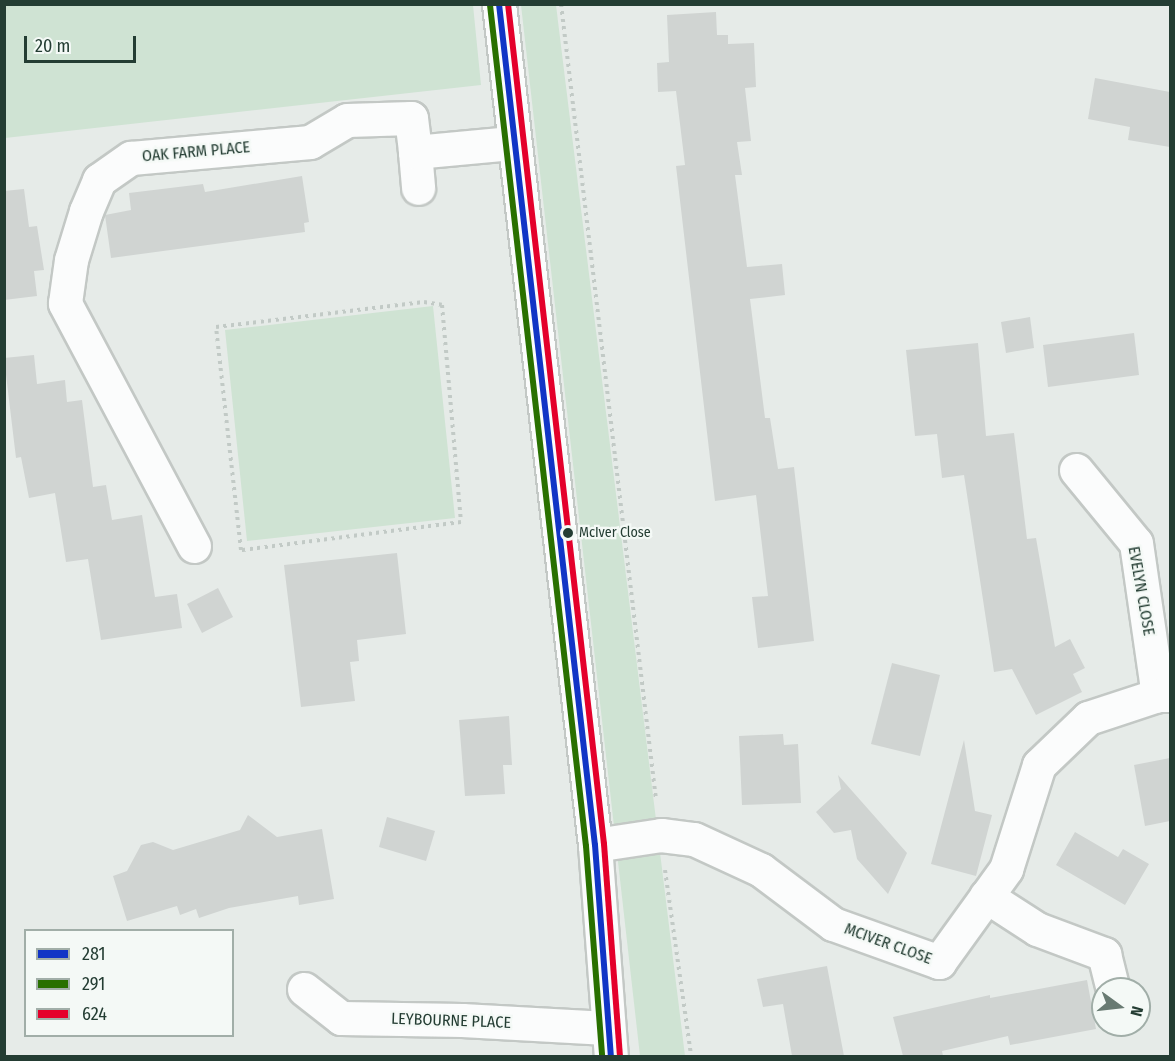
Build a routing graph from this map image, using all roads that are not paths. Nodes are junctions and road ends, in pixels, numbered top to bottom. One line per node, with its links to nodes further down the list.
1 (499, 4): 2 (street)
2 (512, 143): 3 (street); 8 (street)
3 (415, 152): 4 (street, OAK FARM PLACE); 6 (street, OAK FARM PLACE)
4 (418, 188)
5 (1076, 470): 7 (street, EVELYN CLOSE)
6 (195, 546)
7 (1164, 695): 9 (street, MCIVER CLOSE)
8 (594, 845): 9 (street, MCIVER CLOSE); 12 (street)
9 (986, 896): 10 (street)
10 (1110, 977)
11 (304, 989): 12 (street, LEYBOURNE PLACE)
12 (609, 1042)

